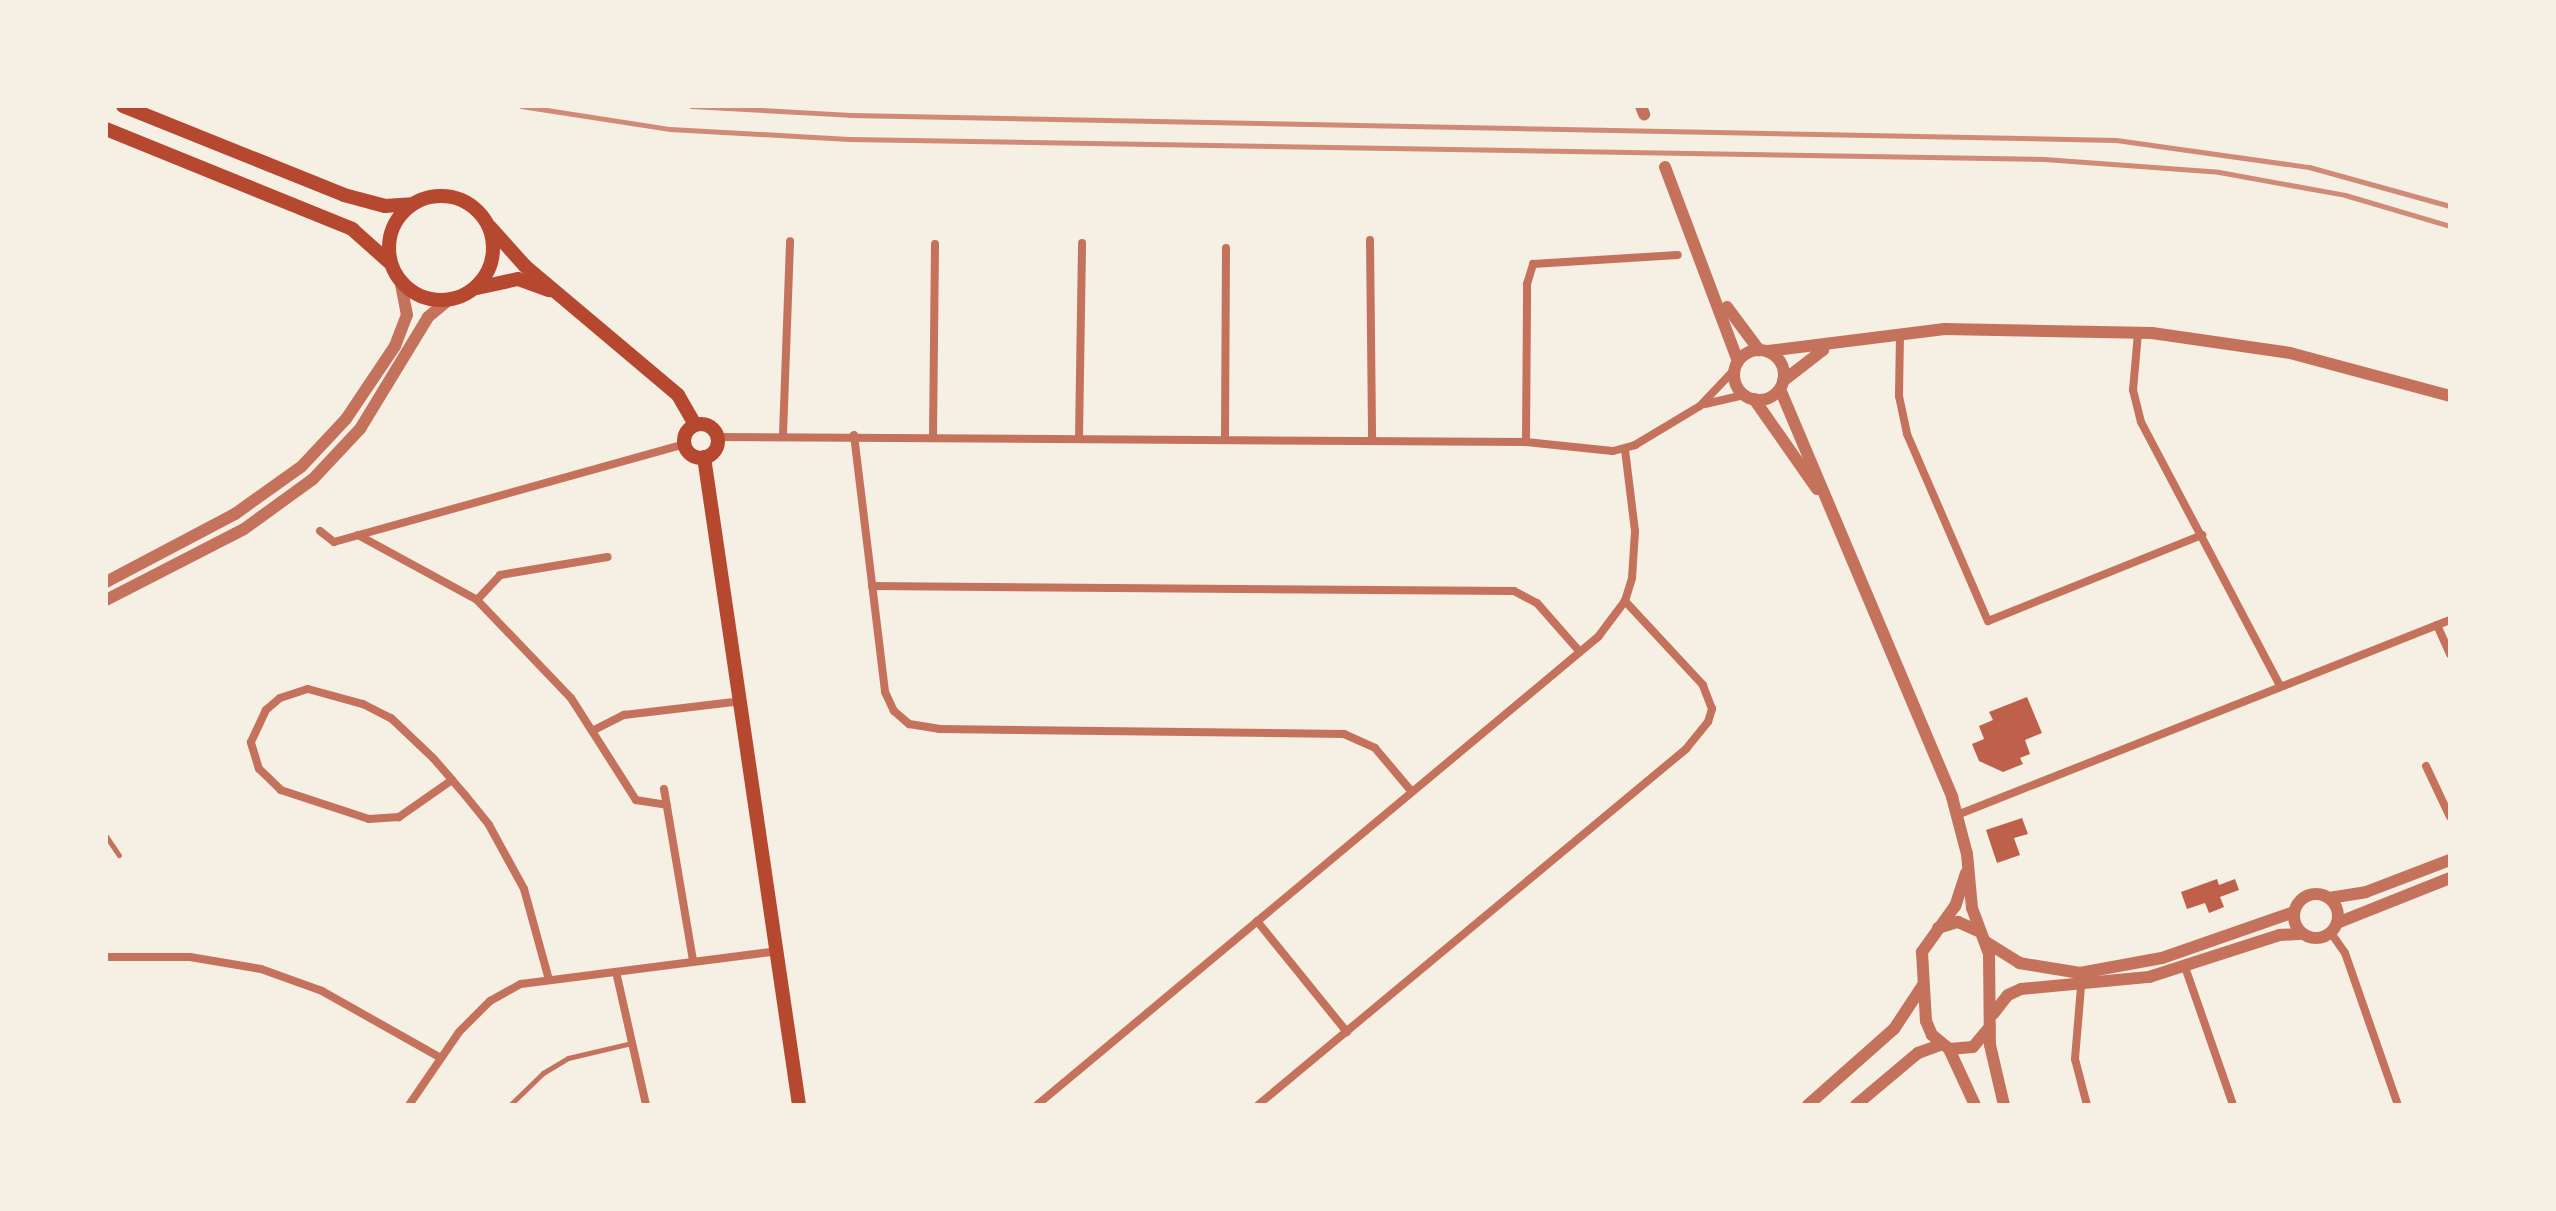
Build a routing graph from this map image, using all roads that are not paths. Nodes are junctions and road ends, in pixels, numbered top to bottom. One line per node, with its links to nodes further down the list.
1 (123, 106): 4 (main road)
2 (106, 129): 12 (main road)
3 (1665, 167): 15 (street)
4 (412, 204): 5 (main road); 12 (main road)
5 (486, 223): 14 (main road); 17 (main road)
6 (1370, 240): 34 (street)
7 (790, 241): 28 (street)
8 (1082, 243): 32 (street)
9 (935, 244): 30 (street)
10 (1226, 248): 33 (street)
11 (1678, 255): 35 (street)
12 (392, 267): 13 (main road)
13 (401, 283): 16 (main road); 44 (street)
14 (476, 288): 16 (main road); 17 (main road)
15 (1714, 288): 21 (street); 22 (street)
16 (448, 300): 46 (street)
17 (576, 307): 27 (main road)
18 (2138, 333): 19 (street); 24 (street); 42 (street)
19 (1900, 336): 20 (street); 42 (street)
20 (1837, 344): 21 (street); 23 (street)
21 (1764, 350): 22 (street); 23 (street)
22 (1736, 365): 25 (street); 26 (street)
23 (1781, 385): 25 (street); 39 (street)
24 (2450, 396)
25 (1749, 397): 26 (street); 39 (street)
26 (1700, 406): 37 (street)
27 (695, 425): 31 (main road); 36 (main road)
28 (783, 434): 29 (street); 31 (street)
29 (854, 435): 30 (street); 45 (street)
30 (933, 436): 32 (street)
31 (717, 437): 38 (main road)
32 (1079, 438): 33 (street)
33 (1225, 439): 34 (street)
34 (1372, 441): 35 (street)
35 (1526, 442): 37 (street)
36 (684, 444): 38 (main road); 41 (street)
37 (1625, 449): 48 (street)
38 (704, 457): 54 (main road)
39 (1840, 525): 61 (street)
40 (320, 531): 41 (street)
41 (358, 535): 47 (street)
42 (2202, 535): 53 (street)
43 (608, 557): 47 (street)
44 (106, 582)
45 (872, 586): 51 (street); 59 (street)
46 (106, 600)
47 (477, 600): 55 (street)
48 (1625, 601): 51 (street); 84 (street)
49 (2450, 620): 50 (street)
50 (2437, 625): 52 (street); 53 (street)
51 (1580, 652): 59 (street)
52 (2450, 654)
53 (2279, 684): 61 (street)
54 (743, 701): 55 (street); 75 (main road)
55 (594, 730): 60 (street)
56 (2426, 766): 62 (street)
57 (452, 780): 57 (street); 80 (street)
58 (664, 789): 60 (street)
59 (1412, 792): 70 (street)
60 (667, 805): 77 (street)
61 (1957, 815): 64 (street)
62 (2450, 817)
63 (106, 836): 65 (lane)
64 (1967, 854): 72 (street); 74 (street)
65 (119, 855)
66 (2450, 860): 68 (street)
67 (2450, 878): 71 (street)
68 (2329, 898): 69 (street); 71 (street)
69 (2294, 912): 73 (street); 74 (street)
70 (1257, 921): 84 (street); 92 (street)
71 (2334, 928): 73 (street); 100 (street)
72 (1935, 930): 74 (street); 81 (street)
73 (2302, 934): 78 (street)
74 (1984, 938): 83 (street)
75 (777, 951): 77 (street); 91 (main road)
76 (106, 957): 87 (street)
77 (693, 960): 79 (street)
78 (2185, 967): 82 (street); 99 (street)
79 (617, 976): 80 (street); 85 (street)
80 (549, 980): 87 (street)
81 (1923, 985): 86 (street); 94 (street)
82 (2081, 987): 83 (street); 98 (street)
83 (1992, 1020): 86 (street); 97 (street)
84 (1347, 1032): 93 (street)
85 (632, 1043): 89 (lane); 90 (street)
86 (1945, 1047): 95 (street); 96 (street)
87 (439, 1057): 88 (street)
88 (409, 1105)
89 (510, 1105)
90 (646, 1105)
91 (799, 1105)
92 (1037, 1105)
93 (1258, 1105)
94 (1808, 1105)
95 (1856, 1105)
96 (1975, 1105)
97 (2004, 1105)
98 (2087, 1105)
99 (2233, 1105)
100 (2398, 1105)

